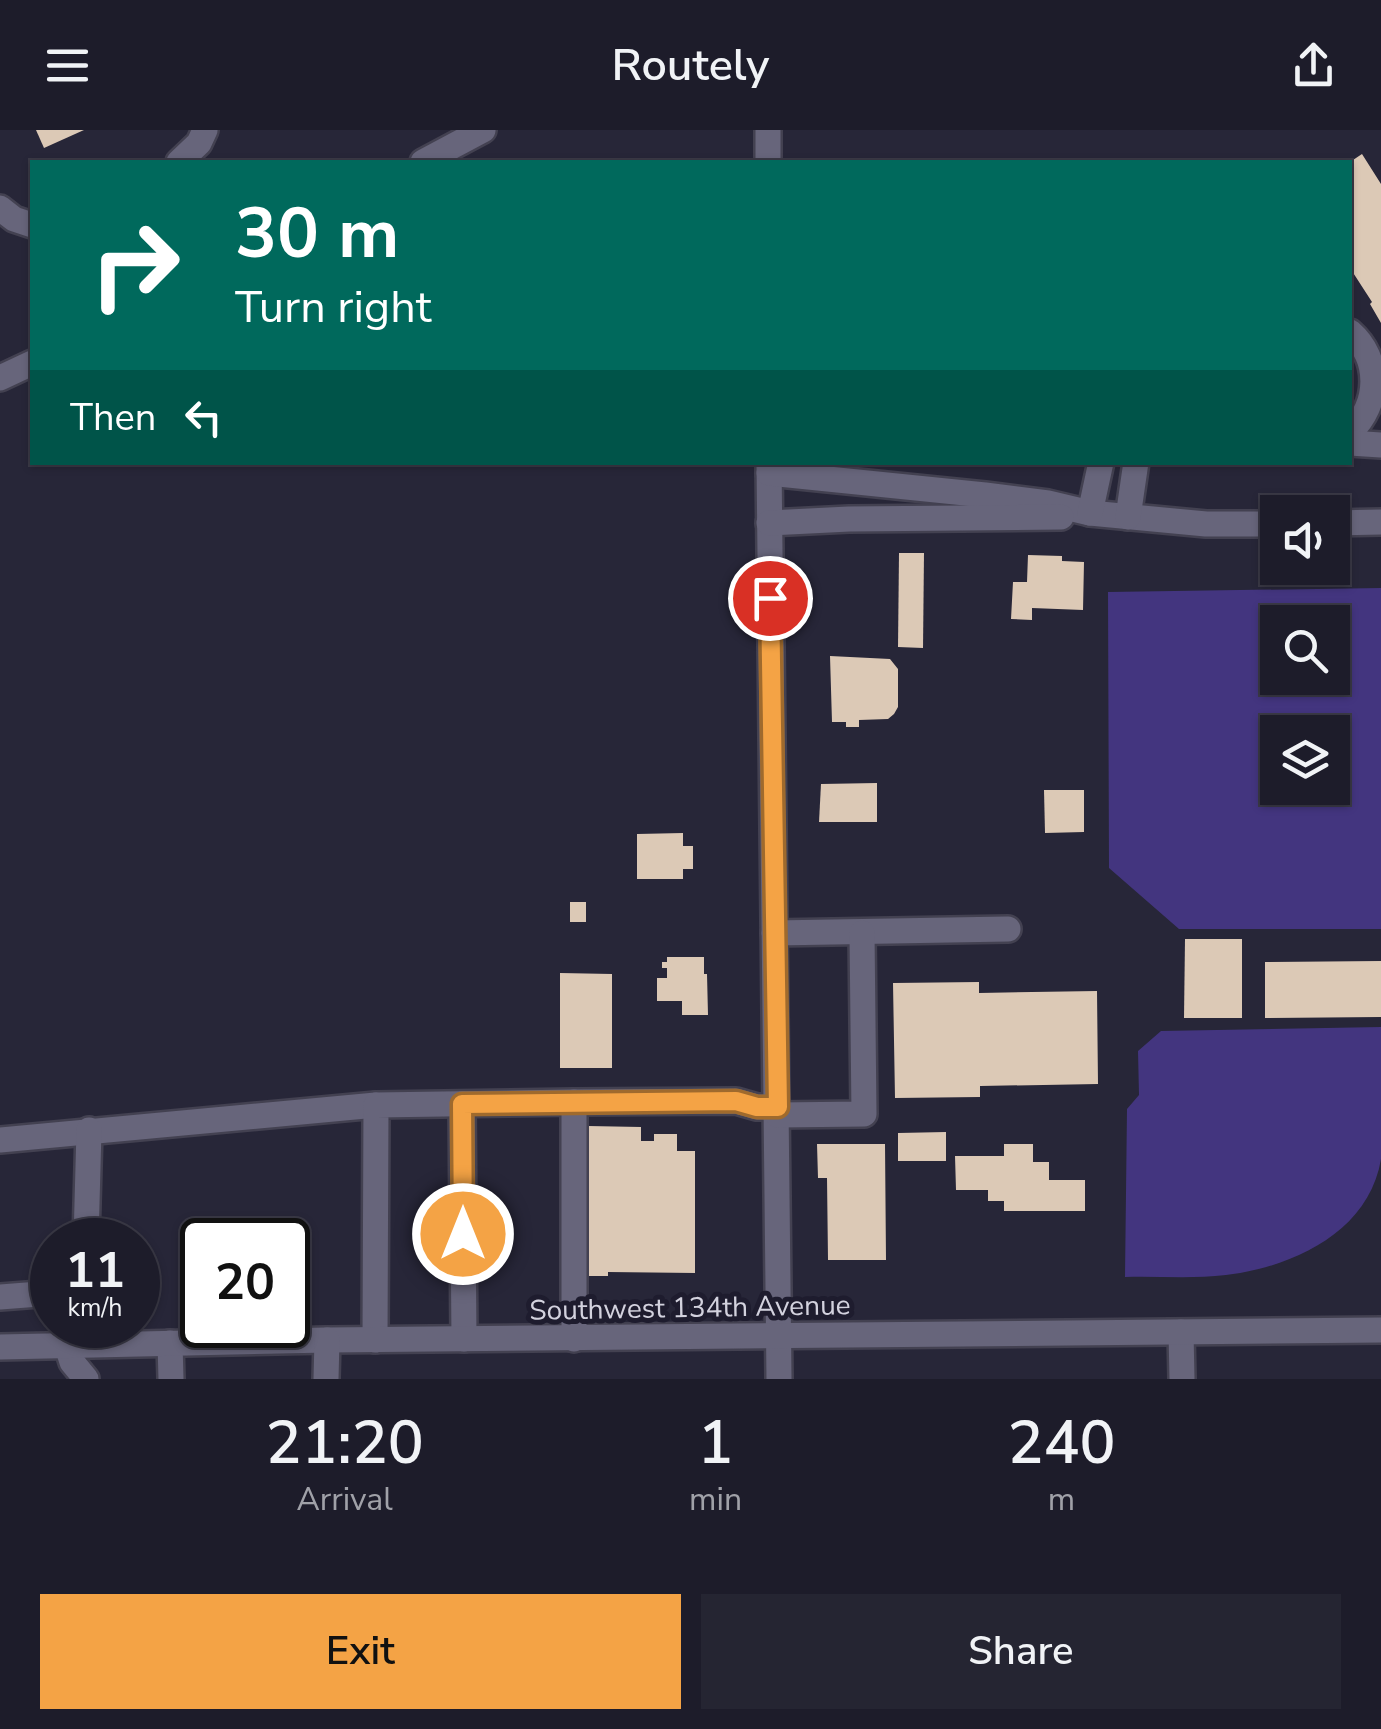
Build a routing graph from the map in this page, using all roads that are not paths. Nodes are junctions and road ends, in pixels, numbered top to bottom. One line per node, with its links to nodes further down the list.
1 (205, 130): 4 (street)
2 (483, 130): 5 (street)
3 (768, 130): 6 (street)
4 (181, 160)
5 (427, 160)
6 (768, 160)
7 (0, 208): 8 (street)
8 (30, 225)
9 (1352, 334): 12 (street)
10 (30, 363): 11 (street)
11 (0, 378)
12 (1376, 408): 13 (street)
13 (1352, 430)
14 (1352, 443): 15 (street)
15 (1381, 445)
16 (1100, 465): 19 (street)
17 (1136, 465): 20 (street)
18 (769, 468): 19 (street); 22 (street)
19 (1090, 514): 20 (street); 22 (street)
20 (1128, 516): 24 (street)
21 (1381, 522): 23 (street)
22 (769, 523): 27 (street)
23 (1350, 523)
24 (1260, 524)
25 (1008, 929): 26 (street)
26 (862, 933): 27 (street); 31 (street)
27 (774, 934): 31 (street)
28 (574, 1102): 29 (street); 31 (street); 41 (street)
29 (462, 1104): 30 (street); 40 (street)
30 (376, 1106): 32 (street); 43 (street)
31 (778, 1111): 39 (street)
32 (88, 1130): 33 (street); 34 (street)
33 (0, 1140)
34 (86, 1218)
35 (30, 1295): 36 (street)
36 (0, 1297)
37 (1381, 1330): 38 (street, Southwest 134th Avenue)
38 (1180, 1332): 39 (street, Southwest 134th Avenue); 53 (street)
39 (778, 1337): 41 (street, Southwest 134th Avenue); 52 (street)
40 (464, 1339): 41 (street, Southwest 134th Avenue); 43 (street, Southwest 134th Avenue)
41 (574, 1339)
42 (327, 1340): 43 (street, Southwest 134th Avenue); 45 (street, Southwest 134th Avenue); 51 (street)
43 (375, 1340)
44 (160, 1343): 45 (street, Southwest 134th Avenue)
45 (170, 1343): 50 (street)
46 (30, 1344): 47 (street, Southwest 134th Avenue)
47 (0, 1347)
48 (76, 1348): 49 (street)
49 (86, 1379)
50 (171, 1379)
51 (326, 1379)
52 (779, 1379)
53 (1182, 1379)

